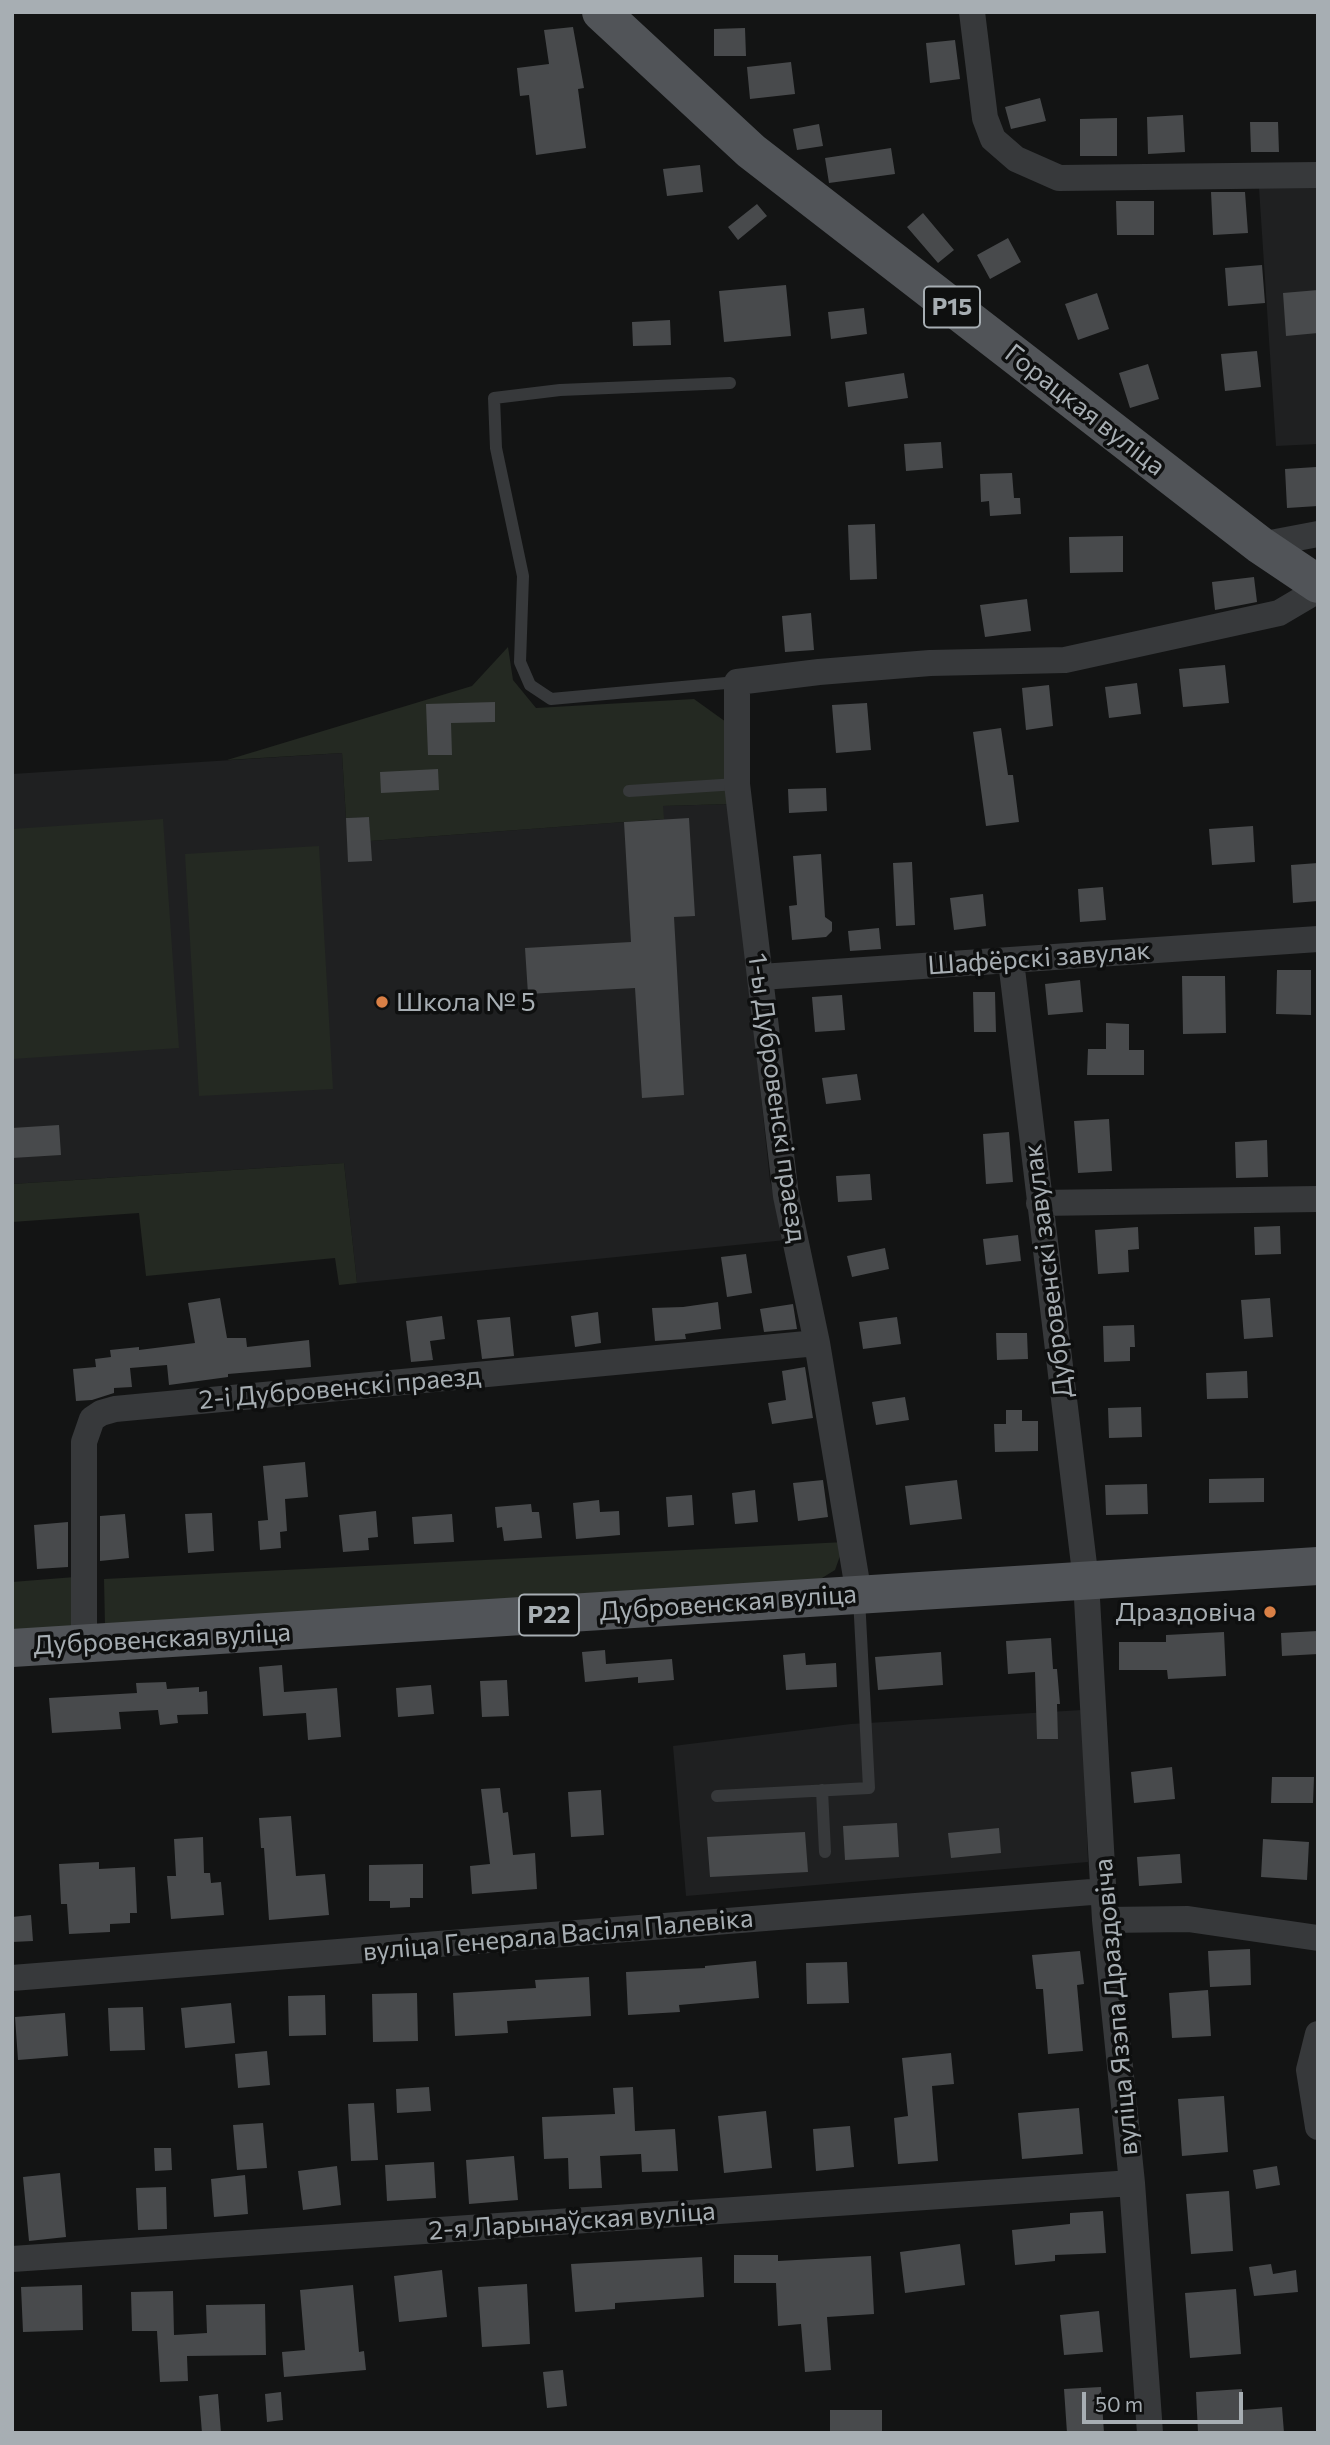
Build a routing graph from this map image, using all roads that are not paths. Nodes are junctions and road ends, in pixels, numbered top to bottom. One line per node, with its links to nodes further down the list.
1 (601, 12): 6 (main road, Горацкая вуліца / Р15)
2 (972, 12): 3 (street)
3 (1318, 175)
4 (730, 383): 9 (lane)
5 (1318, 534): 6 (street)
6 (1259, 545): 7 (main road, Горацкая вуліца / Р15)
7 (1318, 583)
8 (1318, 590): 9 (street)
9 (737, 682): 10 (street, 1-ы Дубровенскі праезд)
10 (737, 784): 11 (lane); 14 (street, 1-ы Дубровенскі праезд)
11 (629, 791)
12 (1318, 939): 13 (street, Шафёрскі завулак)
13 (1011, 961): 14 (street, Шафёрскі завулак); 16 (street, Дубровенскі завулак)
14 (761, 977): 17 (street, 1-ы Дубровенскі праезд)
15 (1318, 1199): 16 (street)
16 (1039, 1203): 19 (street, Дубровенскі завулак)
17 (817, 1343): 20 (street, 1-ы Дубровенскі праезд); 21 (street, 2-і Дубровенскі праезд)
18 (1318, 1566): 19 (main road, Дубровенская вуліца / Р22)
19 (1086, 1581): 20 (main road, Дубровенская вуліца / Р22); 26 (street, вуліца Язэпа Драздовіча)
20 (859, 1595): 21 (main road, Дубровенская вуліца / Р22); 23 (lane)
21 (84, 1645): 22 (main road, Дубровенская вуліца / Р22)
22 (12, 1648)
23 (822, 1790): 24 (lane); 25 (lane)
24 (717, 1796)
25 (825, 1852)
26 (1104, 1891): 27 (street, вуліца Язэпа Драздовіча); 29 (street, вуліца Генерала Васіля Палевіка)
27 (1105, 1920): 28 (street); 32 (street, вуліца Язэпа Драздовіча)
28 (1318, 1938)
29 (12, 1978)
30 (1318, 2034): 31 (street)
31 (1318, 2127)
32 (1132, 2183): 33 (street, 2-я Ларынаўская вуліца); 34 (street, вуліца Язэпа Драздовіча)
33 (12, 2259)
34 (1150, 2433)

